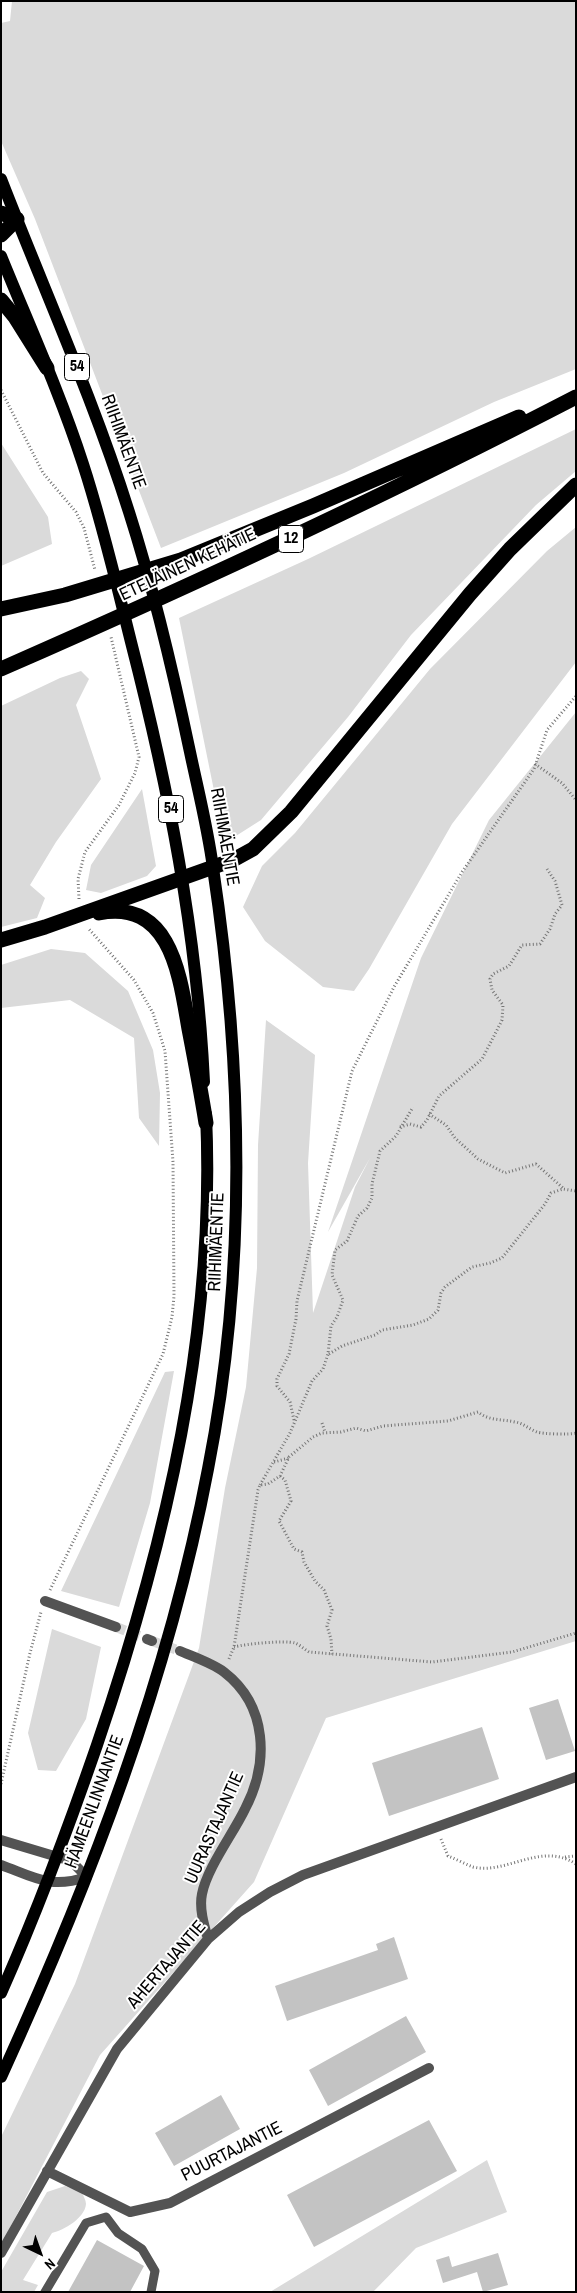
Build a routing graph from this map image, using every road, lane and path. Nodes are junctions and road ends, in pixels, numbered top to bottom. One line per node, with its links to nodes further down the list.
1 (1, 179): 3 (main road, RIIHIMÄENTIE / 54)
2 (1, 214): 3 (highway)
3 (16, 219): 4 (highway); 19 (main road, RIIHIMÄENTIE / 54)
4 (1, 234)
5 (1, 256): 7 (main road, RIIHIMÄENTIE / 54)
6 (1, 300): 7 (highway)
7 (47, 368): 21 (main road, RIIHIMÄENTIE / 54)
8 (1, 390): 12 (path)
9 (576, 393): 13 (highway)
10 (576, 397): 14 (highway, ETELÄINEN KEHÄTIE / 12)
11 (576, 485): 19 (highway)
12 (84, 528)
13 (1, 609)
14 (1, 670)
15 (576, 696): 17 (path)
16 (138, 749): 22 (path)
17 (535, 764): 18 (path); 33 (path)
18 (576, 800)
19 (213, 866): 21 (highway); 42 (main road, RIIHIMÄENTIE)
20 (548, 869): 27 (path)
21 (182, 876): 23 (highway); 28 (main road, RIIHIMÄENTIE)
22 (80, 902)
23 (68, 919): 25 (highway); 28 (highway)
24 (88, 928): 43 (path)
25 (1, 940)
26 (412, 1107): 29 (path)
27 (429, 1114): 29 (path); 30 (path)
28 (206, 1123): 41 (main road, RIIHIMÄENTIE)
29 (400, 1127): 32 (path)
30 (563, 1189): 31 (path); 32 (path)
31 (576, 1191)
32 (328, 1354): 33 (path)
33 (294, 1420): 38 (path)
34 (322, 1423): 35 (path)
35 (326, 1432): 36 (path); 37 (path)
36 (576, 1433)
37 (290, 1457): 38 (path); 39 (path)
38 (274, 1462): 40 (path)
39 (280, 1476): 40 (path); 48 (path)
40 (260, 1485): 46 (path)
41 (166, 1512): 54 (main road, HÄMEENLINNANTIE)
42 (196, 1529): 59 (main road, HÄMEENLINNANTIE)
43 (45, 1601): 44 (street); 51 (path)
44 (116, 1627)
45 (576, 1634): 48 (path)
46 (234, 1647): 48 (path); 49 (path)
47 (180, 1651): 49 (street, UURASTAJANTIE)
48 (332, 1655)
49 (224, 1672): 61 (street, UURASTAJANTIE)
50 (576, 1778): 52 (street, AHERTAJANTIE)
51 (1, 1784)
52 (436, 1828): 56 (path); 61 (street, AHERTAJANTIE)
53 (1, 1840): 54 (street)
54 (57, 1856): 59 (street); 60 (main road, HÄMEENLINNANTIE)
55 (576, 1856): 56 (path)
56 (565, 1857): 57 (path)
57 (576, 1864)
58 (1, 1865): 60 (street)
59 (87, 1877): 60 (street); 64 (main road, HÄMEENLINNANTIE)
60 (47, 1882): 62 (main road, HÄMEENLINNANTIE)
61 (208, 1939): 65 (street, AHERTAJANTIE)
62 (1, 1993)
63 (429, 2068): 66 (street, PUURTAJANTIE)
64 (1, 2077)
65 (47, 2170): 66 (street, PUURTAJANTIE); 68 (street, AHERTAJANTIE)
66 (114, 2204): 67 (lane)
67 (106, 2217): 69 (lane); 70 (lane)
68 (1, 2253)
69 (45, 2292)
70 (150, 2292)

